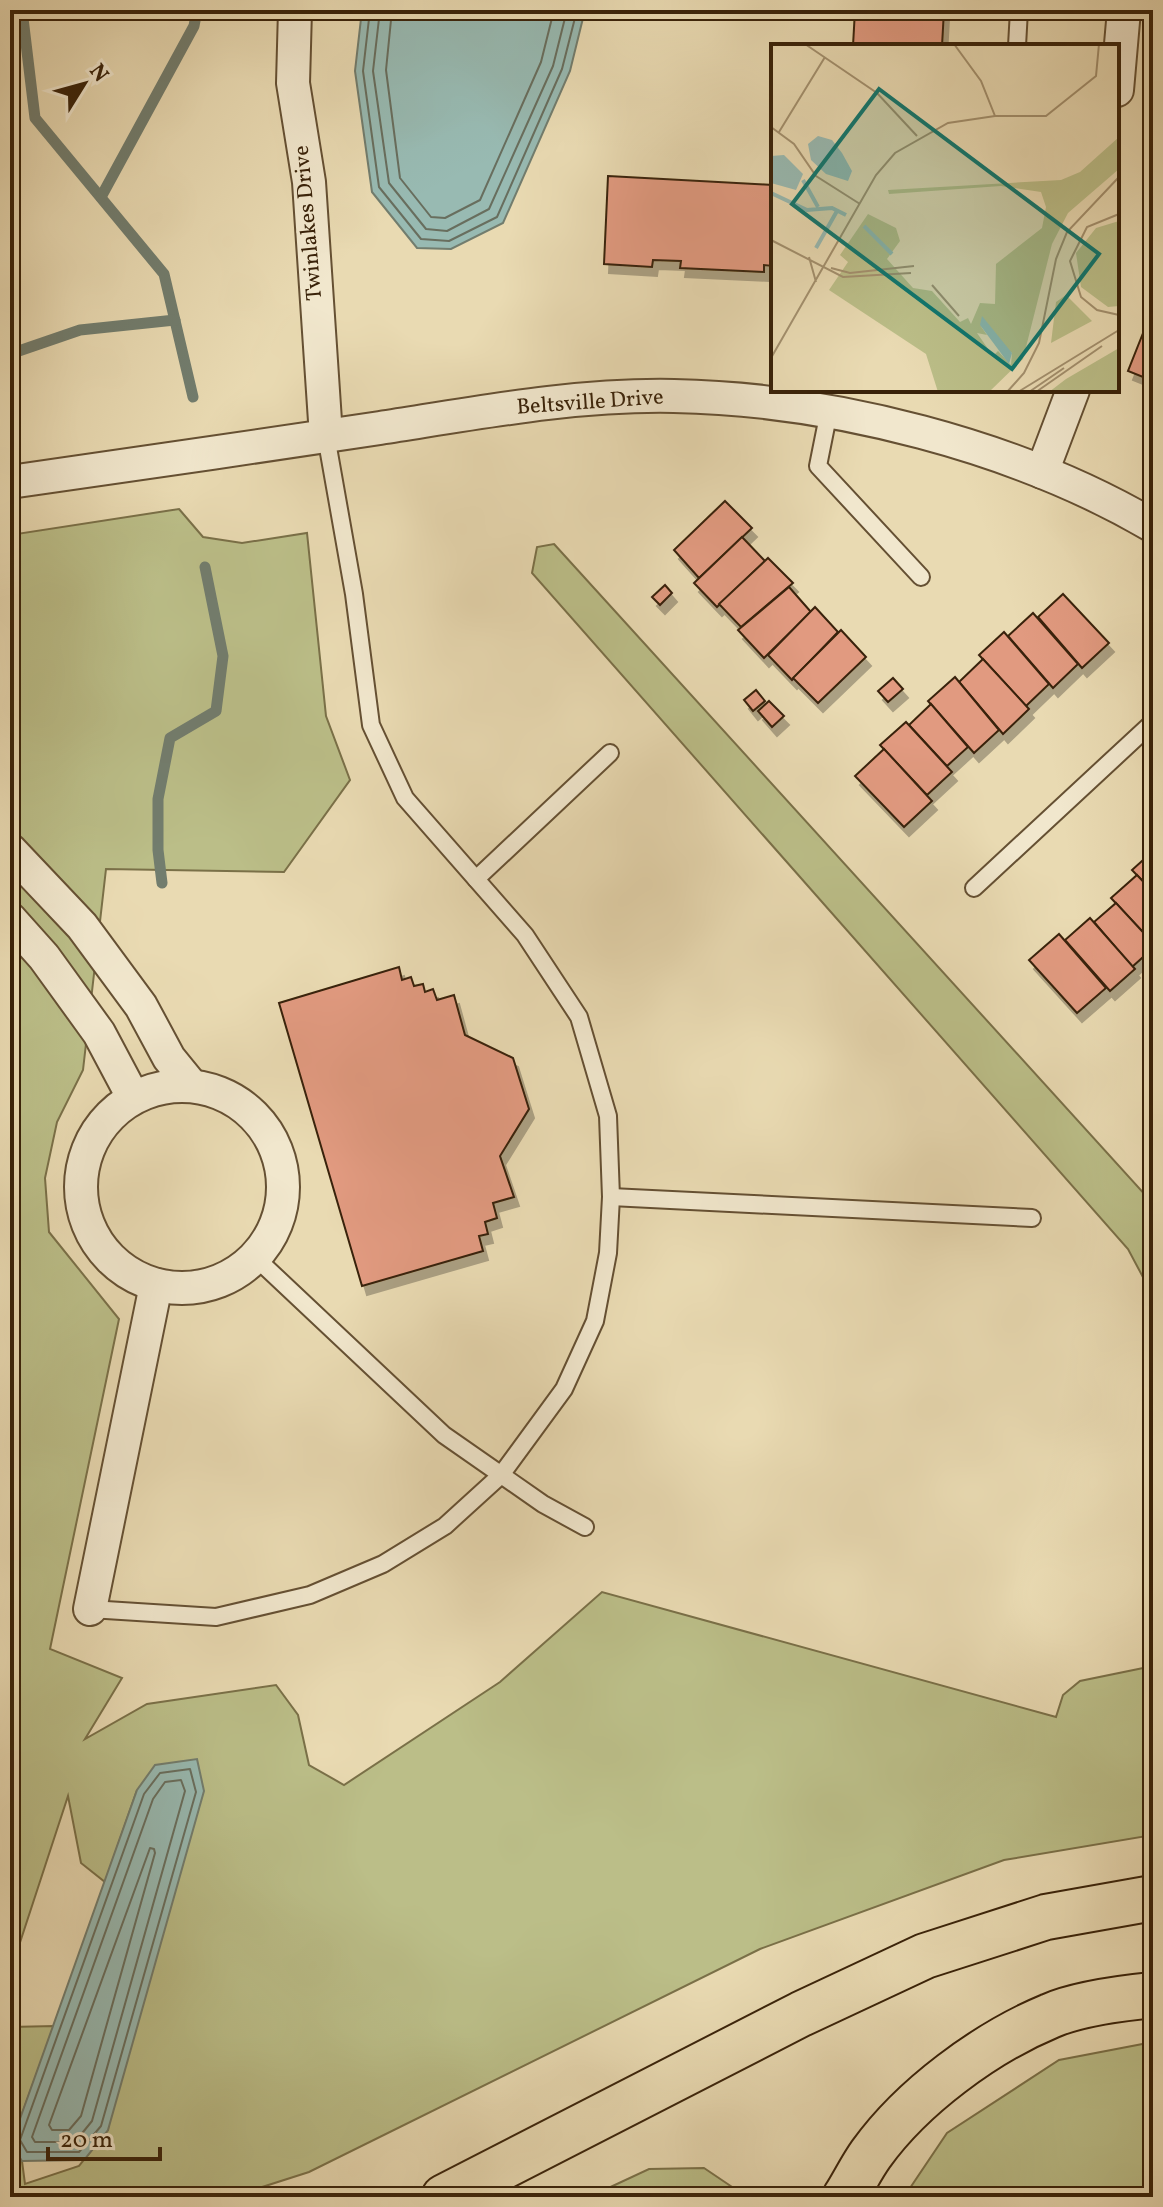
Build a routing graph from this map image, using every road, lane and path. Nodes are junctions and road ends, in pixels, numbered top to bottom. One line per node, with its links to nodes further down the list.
1 (295, 10): 8 (street, Twinlakes Drive)
2 (1019, 10): 4 (lane)
3 (1124, 10): 5 (street)
4 (1017, 44)
5 (1119, 65)
6 (1072, 392): 9 (street)
7 (829, 411): 8 (street, Beltsville Drive); 9 (street, Beltsville Drive); 12 (lane)
8 (326, 436): 10 (street, Beltsville Drive); 16 (lane)
9 (1042, 472): 11 (street, Beltsville Drive)
10 (10, 482)
11 (1153, 526)
12 (921, 577)
13 (1153, 722): 17 (lane)
14 (610, 753): 16 (lane)
15 (10, 850): 19 (street)
16 (476, 879): 21 (lane)
17 (974, 888)
18 (10, 919): 20 (street)
19 (191, 1085): 20 (street); 23 (street)
20 (133, 1097): 24 (street)
21 (611, 1197): 22 (lane); 25 (lane)
22 (1032, 1218)
23 (256, 1258): 24 (street); 25 (lane)
24 (156, 1285): 27 (street)
25 (501, 1475): 26 (lane); 27 (lane)
26 (585, 1527)
27 (90, 1609)
28 (1153, 1898): 30 (highway)
29 (1153, 1995): 31 (highway)
30 (444, 2197)
31 (845, 2197)

